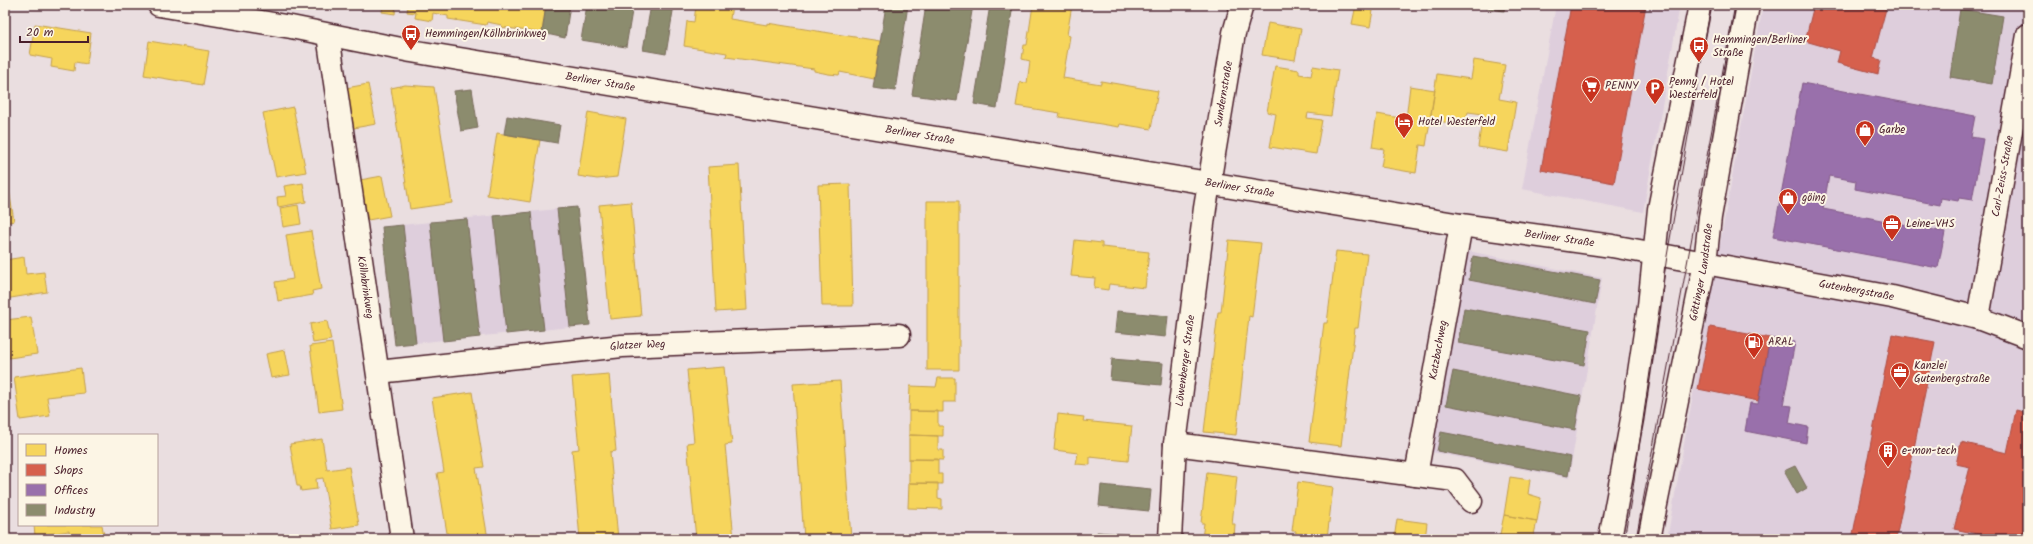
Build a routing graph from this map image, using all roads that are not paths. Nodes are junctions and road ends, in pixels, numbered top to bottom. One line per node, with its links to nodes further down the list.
1 (159, 5): 5 (street, Berliner Straße)
2 (1242, 5): 7 (street, Sundernstraße)
3 (1700, 5): 9 (street)
4 (1748, 5): 11 (street, Göttinger Landstraße)
5 (328, 35): 7 (street, Berliner Straße); 15 (street, Köllnbrinkweg)
6 (2028, 35): 12 (street, Carl-Zeiss-Straße)
7 (1209, 184): 8 (street, Berliner Straße); 16 (street, Löwenberger Straße)
8 (1461, 225): 9 (street, Berliner Straße); 17 (street, Katzbachweg)
9 (1654, 254): 10 (street, Berliner Straße); 21 (street)
10 (1680, 259): 11 (street, Gutenbergstraße)
11 (1705, 263): 12 (street, Gutenbergstraße); 22 (street, Göttinger Landstraße)
12 (1978, 318): 14 (street, Gutenbergstraße)
13 (899, 335): 15 (street, Glatzer Weg)
14 (2028, 337)
15 (378, 372): 19 (street, Köllnbrinkweg)
16 (1175, 444): 17 (street); 20 (street, Löwenberger Straße)
17 (1416, 475): 18 (street)
18 (1471, 501)
19 (402, 539)
20 (1170, 539)
21 (1610, 539)
22 (1649, 539)

